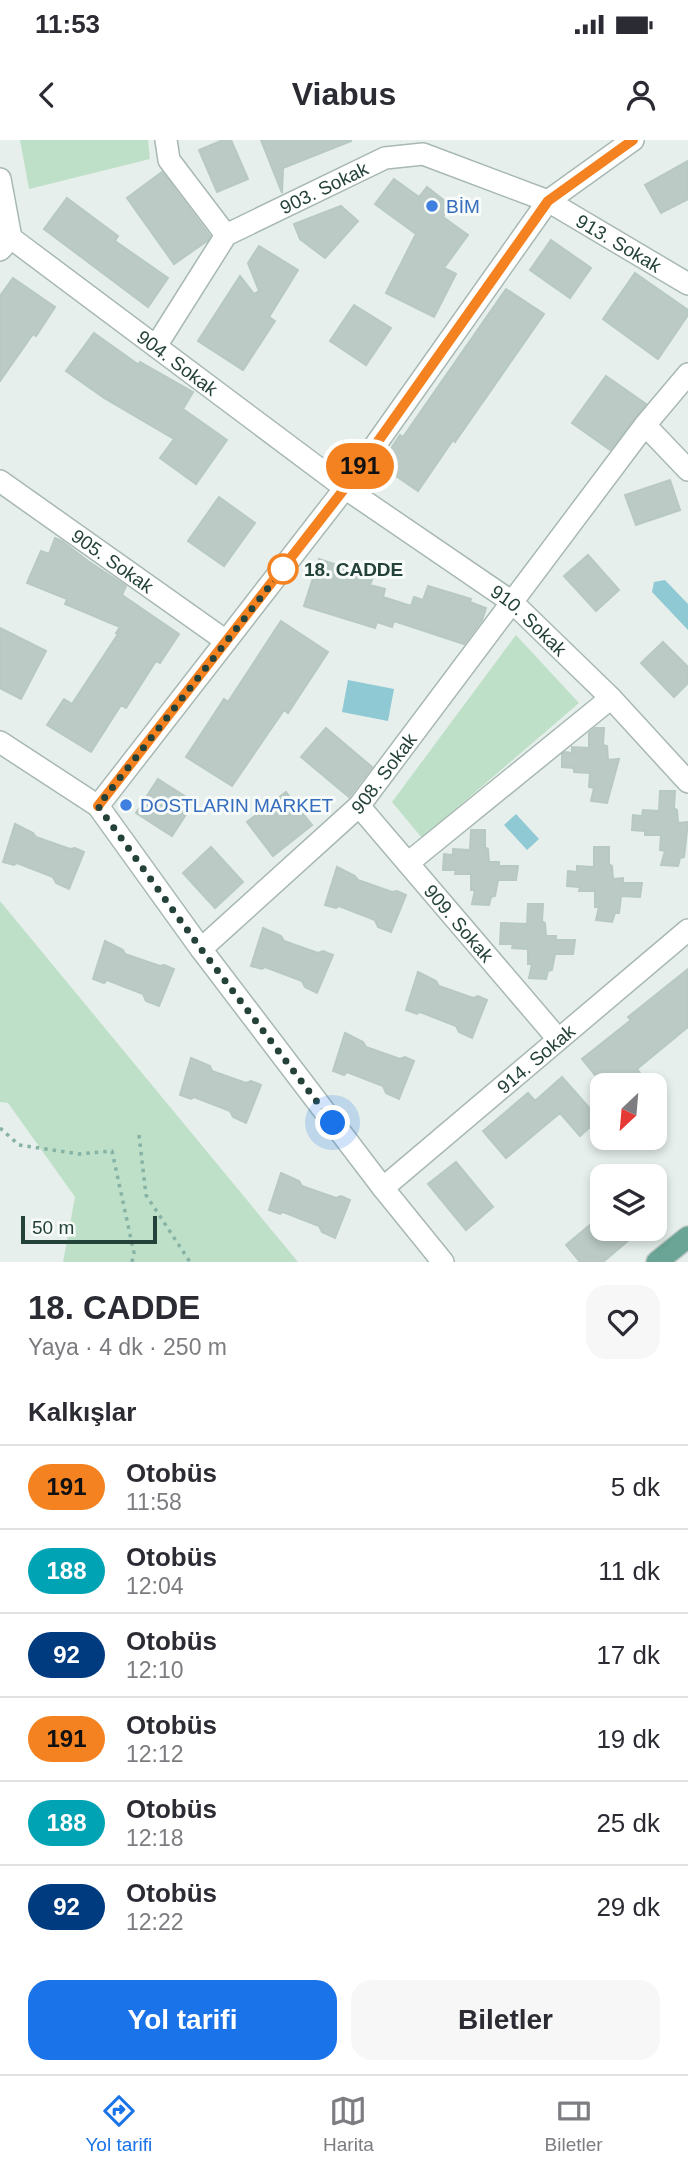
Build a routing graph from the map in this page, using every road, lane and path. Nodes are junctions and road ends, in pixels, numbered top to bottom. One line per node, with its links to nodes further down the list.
1 (166, 140): 5 (street)
2 (631, 141): 4 (street)
3 (0, 179): 6 (street)
4 (548, 201): 5 (street, 903. Sokak); 7 (street, 913. Sokak); 13 (street)
5 (226, 235): 8 (street)
6 (5, 244): 8 (street, 904. Sokak)
7 (688, 284)
8 (156, 346): 13 (street, 904. Sokak)
9 (688, 374): 10 (street, 908. Sokak)
10 (645, 425): 11 (street); 14 (street, 908. Sokak)
11 (688, 470)
12 (0, 481): 15 (street, 905. Sokak)
13 (345, 488): 14 (street, 910. Sokak); 15 (street)
14 (512, 602): 16 (street, 910. Sokak); 20 (street, 908. Sokak)
15 (226, 641): 19 (street)
16 (611, 698): 18 (street, 910. Sokak); 21 (street)
17 (4, 748): 19 (street)
18 (688, 782)
19 (98, 806): 23 (street)
20 (359, 806): 21 (street, 909. Sokak); 23 (street, 908. Sokak)
21 (408, 863): 24 (street, 909. Sokak)
22 (688, 930): 24 (street, 914. Sokak)
23 (201, 949): 27 (street)
24 (558, 1039): 27 (street, 914. Sokak)
25 (0, 1128): 29 (path)
26 (139, 1135): 30 (path)
27 (383, 1188): 31 (street)
28 (688, 1237): 32 (main road)
29 (132, 1262)
30 (190, 1262)
31 (443, 1262)
32 (657, 1262)

